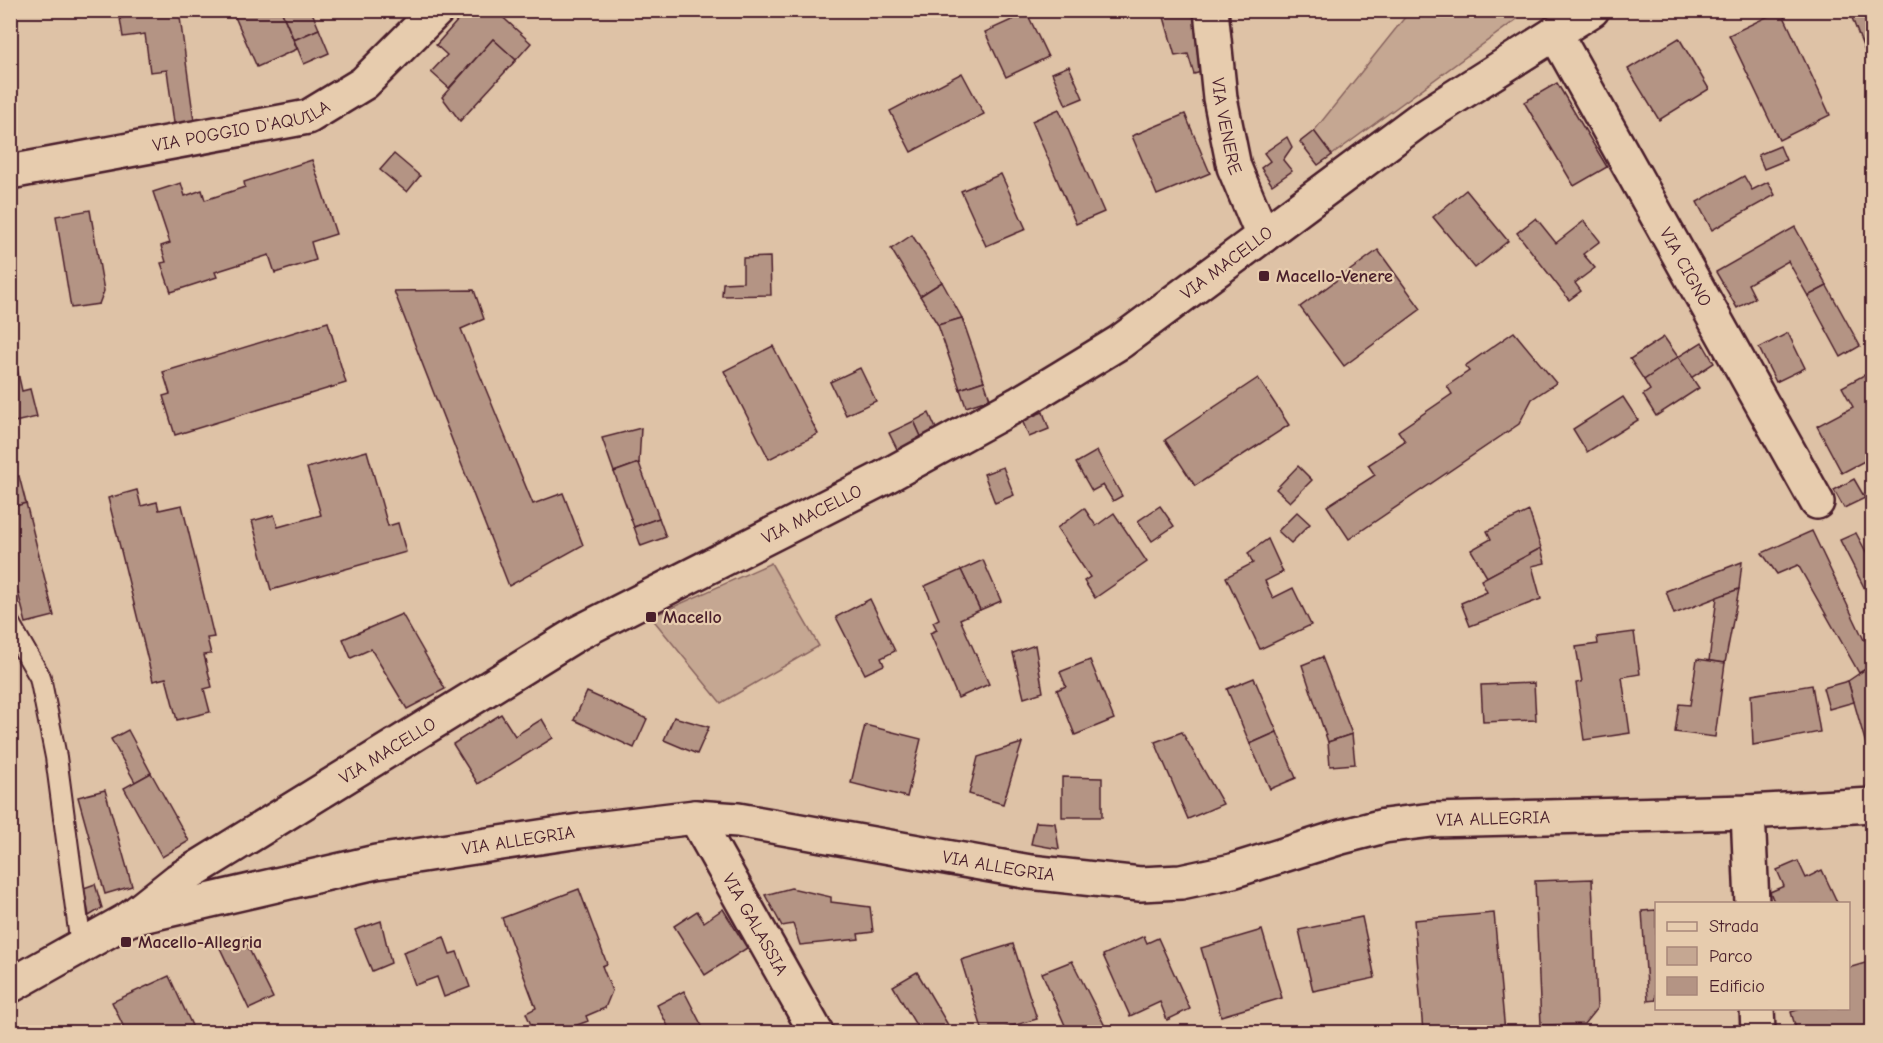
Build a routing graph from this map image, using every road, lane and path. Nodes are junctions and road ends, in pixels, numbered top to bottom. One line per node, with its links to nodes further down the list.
1 (437, 10): 5 (street, VIA POGGIO D'AQUILA)
2 (1211, 10): 6 (street, VIA VENERE)
3 (1592, 10): 4 (street, VIA MACELLO)
4 (1555, 33): 6 (street, VIA MACELLO); 7 (street, VIA CIGNO)
5 (10, 172)
6 (1263, 236): 13 (street, VIA MACELLO)
7 (1817, 502)
8 (10, 625): 14 (lane)
9 (1872, 805): 10 (street, VIA ALLEGRIA)
10 (1748, 812): 11 (street, VIA ALLEGRIA); 12 (street)
11 (695, 817): 13 (street, VIA ALLEGRIA); 17 (street, VIA GALASSIA)
12 (1752, 902)
13 (129, 920): 14 (street, VIA MACELLO)
14 (81, 946): 15 (street, VIA MACELLO)
15 (10, 986)
16 (1757, 1010): 18 (street)
17 (816, 1032)
18 (1758, 1032)

